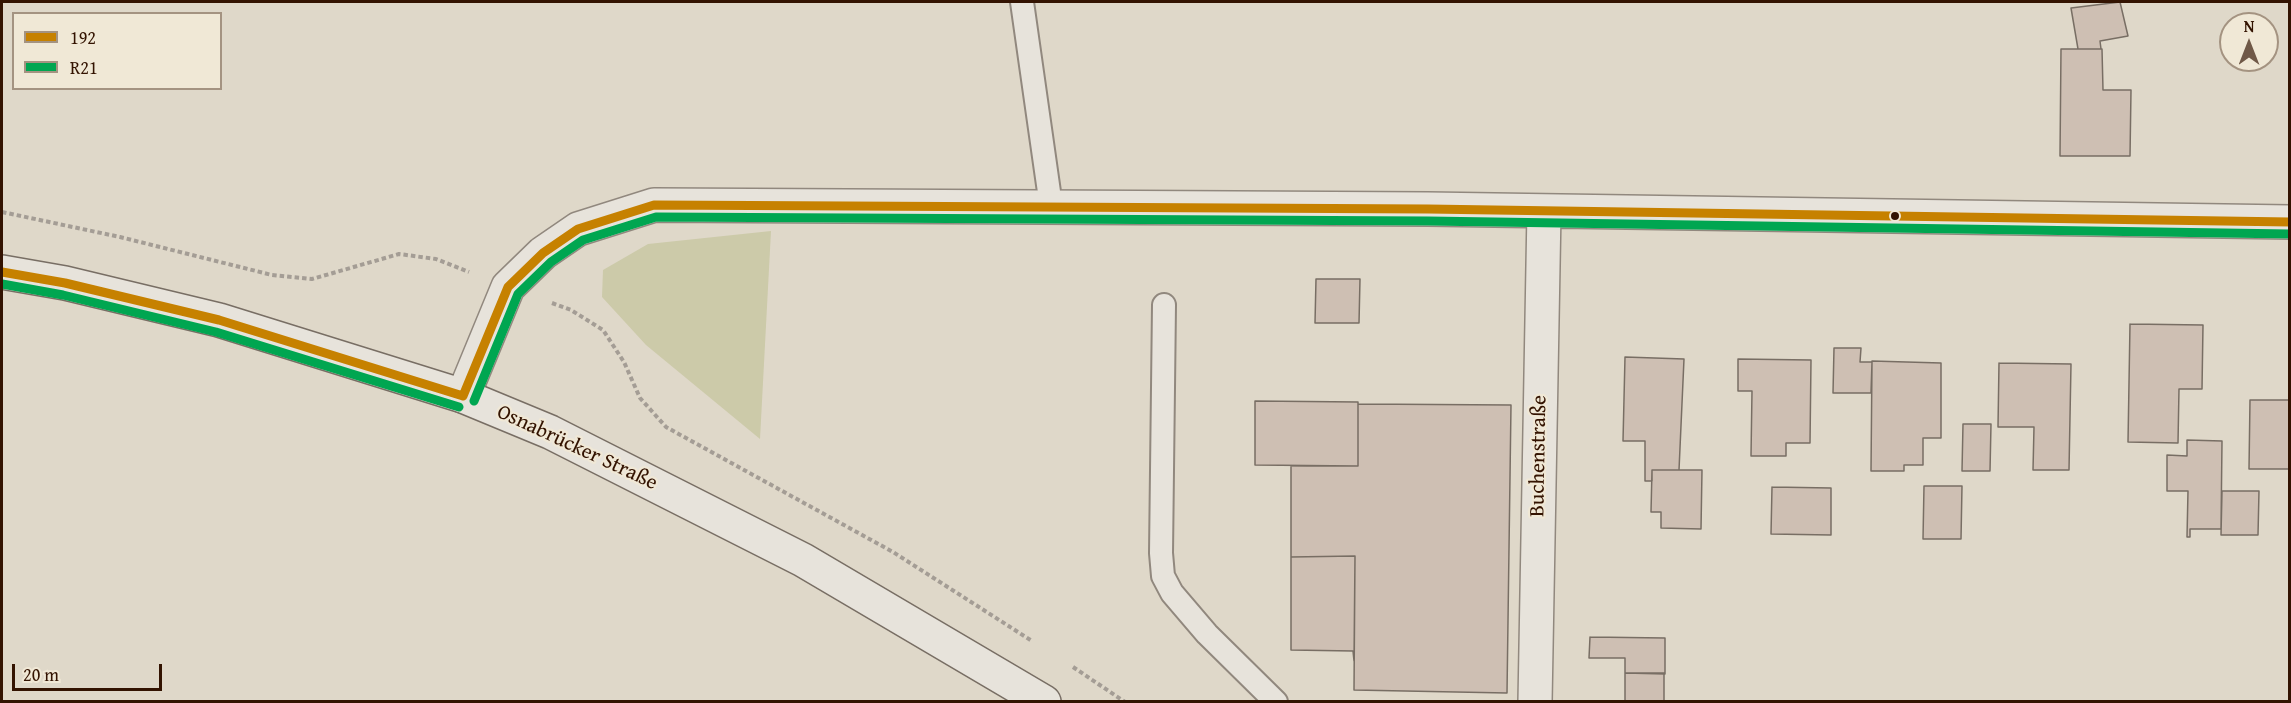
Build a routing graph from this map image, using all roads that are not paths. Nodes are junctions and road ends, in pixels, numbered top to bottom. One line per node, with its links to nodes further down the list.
1 (1022, 2): 2 (lane)
2 (1051, 206): 3 (street); 7 (street)
3 (1544, 211): 4 (street); 10 (street, Buchenstraße)
4 (2289, 222)
5 (2, 272): 7 (street, Osnabrücker Straße)
6 (1164, 304): 9 (lane)
7 (463, 396): 8 (street, Osnabrücker Straße)
8 (1044, 702)
9 (1276, 702)
10 (1535, 702)

